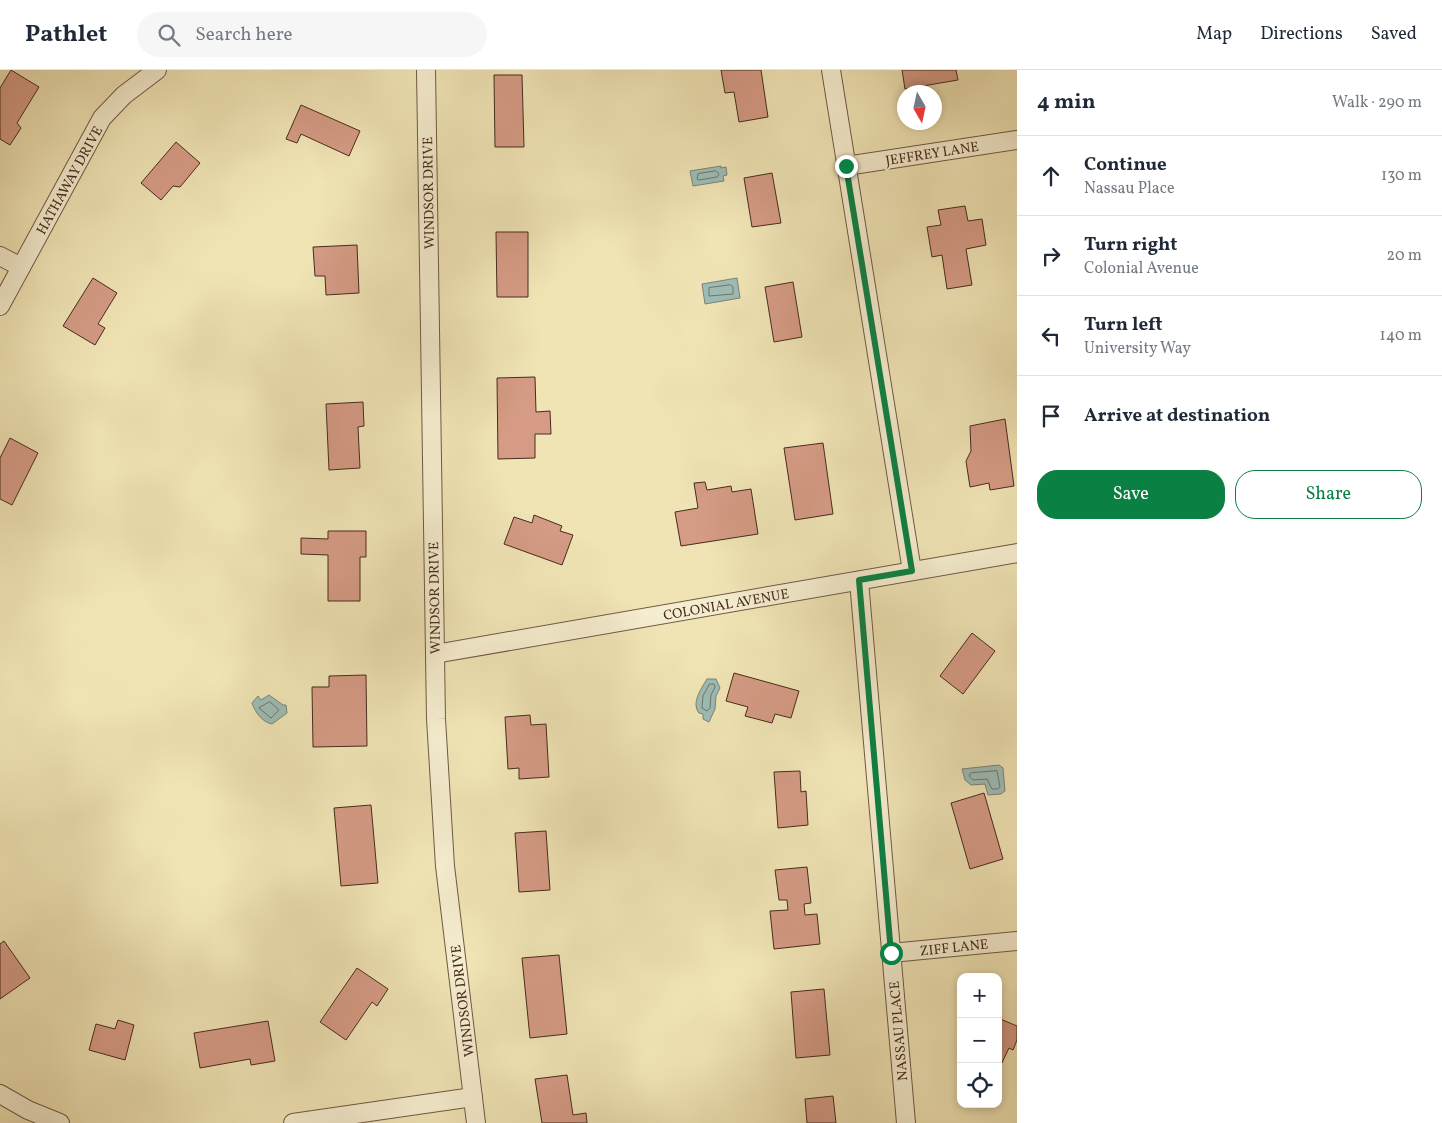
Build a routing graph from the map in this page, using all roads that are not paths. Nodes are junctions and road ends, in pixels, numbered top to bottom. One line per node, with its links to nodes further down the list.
1 (157, 70): 7 (street, HATHAWAY DRIVE)
2 (426, 70): 12 (street, WINDSOR DRIVE)
3 (831, 70): 5 (street)
4 (1017, 140): 5 (street, JEFFREY LANE)
5 (846, 166): 10 (street)
6 (0, 256): 7 (street)
7 (21, 267): 8 (street, HATHAWAY DRIVE)
8 (0, 306)
9 (1017, 553): 10 (street, COLONIAL AVENUE)
10 (912, 571): 11 (street, COLONIAL AVENUE)
11 (859, 580): 12 (street, COLONIAL AVENUE); 14 (street, NASSAU PLACE)
12 (434, 654): 16 (street, WINDSOR DRIVE)
13 (1017, 941): 14 (street, ZIFF LANE)
14 (891, 953): 20 (street, NASSAU PLACE)
15 (0, 1094): 17 (street)
16 (473, 1098): 18 (street); 19 (street, WINDSOR DRIVE)
17 (60, 1123)
18 (293, 1123)
19 (476, 1123)
20 (906, 1123)

